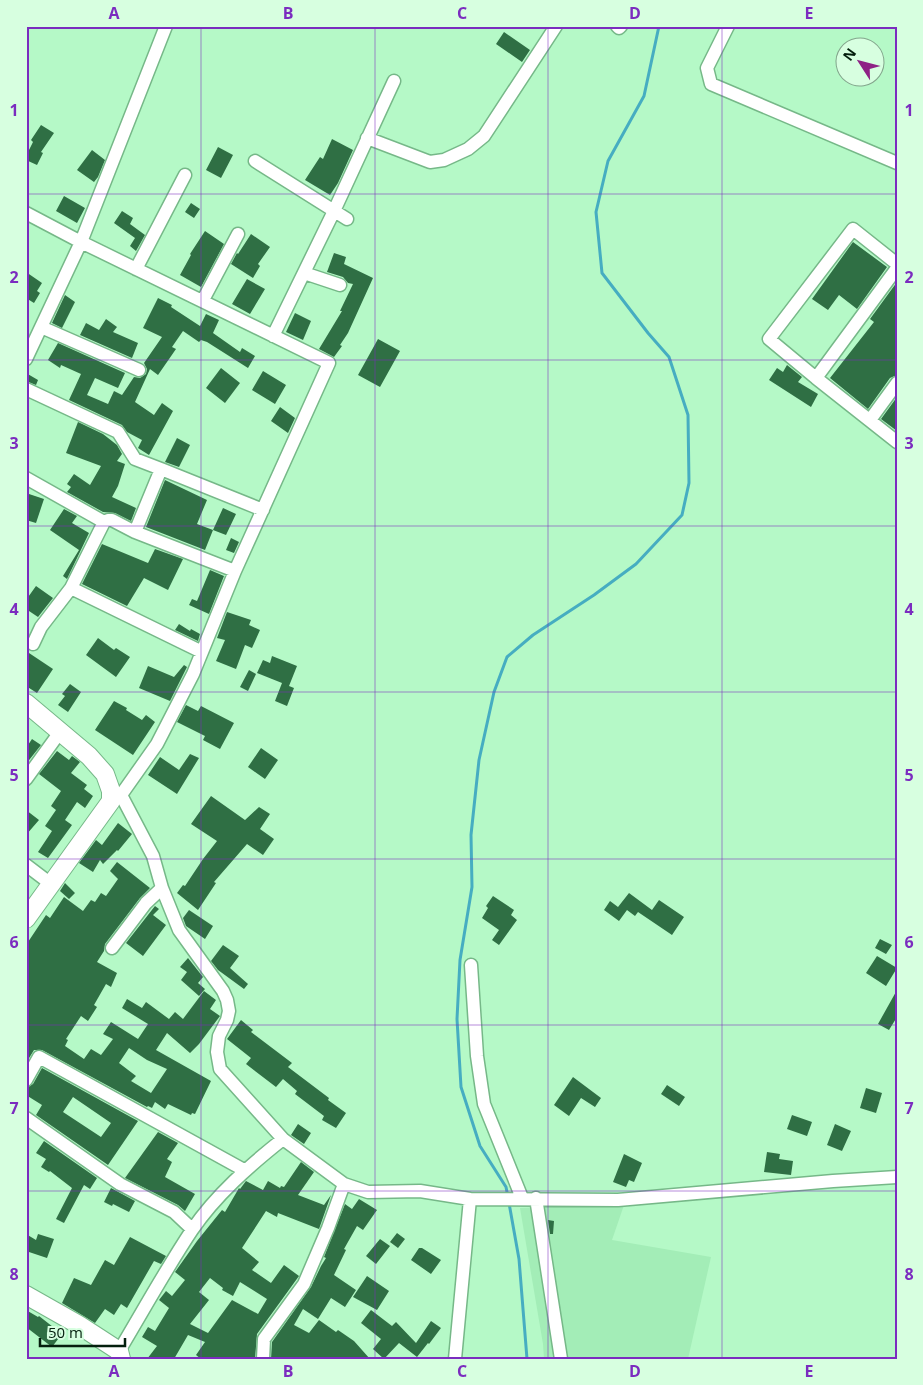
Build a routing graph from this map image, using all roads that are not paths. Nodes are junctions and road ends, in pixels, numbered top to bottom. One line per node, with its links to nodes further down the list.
1 (166, 26): 15 (street)
2 (556, 26): 7 (street)
3 (617, 26): 4 (street)
4 (621, 26)
5 (728, 26): 9 (street)
6 (394, 80): 7 (street)
7 (367, 138): 11 (street)
8 (256, 161): 11 (street)
9 (897, 163)
10 (185, 175): 17 (street)
11 (334, 211): 13 (street); 19 (street)
12 (26, 213): 15 (street)
13 (347, 219)
14 (238, 234): 21 (street)
15 (81, 242): 17 (street); 22 (street)
16 (897, 264): 26 (street)
17 (136, 268): 21 (street)
18 (897, 268): 26 (street)
19 (304, 273): 20 (street); 23 (street)
20 (340, 285)
21 (203, 300): 23 (street)
22 (41, 327): 24 (street); 25 (street)
23 (273, 336): 33 (street)
24 (26, 359)
25 (139, 370)
26 (816, 378): 29 (street)
27 (897, 383): 29 (street)
28 (26, 389): 31 (street)
29 (870, 420): 30 (street)
30 (897, 442)
31 (161, 469): 33 (street); 35 (street)
32 (26, 478): 34 (street)
33 (263, 510): 36 (street)
34 (104, 522): 35 (street); 37 (street)
35 (136, 532): 36 (street)
36 (235, 571): 39 (street)
37 (71, 588): 38 (street); 39 (street)
38 (33, 644)
39 (202, 652): 43 (street)
40 (26, 703): 41 (main road)
41 (60, 732): 42 (street); 43 (main road)
42 (26, 779)
43 (116, 793): 45 (main road); 46 (street)
44 (26, 865): 45 (street)
45 (51, 884): 47 (main road)
46 (162, 888): 48 (street); 52 (street)
47 (26, 919)
48 (112, 948)
49 (471, 965): 56 (street)
50 (26, 1080): 53 (street)
51 (26, 1118): 59 (street)
52 (283, 1139): 53 (street); 55 (street)
53 (244, 1170): 59 (street)
54 (897, 1177): 57 (street)
55 (344, 1184): 58 (street); 62 (street)
56 (521, 1198): 57 (street); 58 (street)
57 (536, 1198): 64 (street)
58 (470, 1199): 63 (street)
59 (192, 1230): 61 (street)
60 (26, 1295): 61 (main road)
61 (120, 1355)
62 (263, 1359)
63 (455, 1359)
64 (561, 1359)

